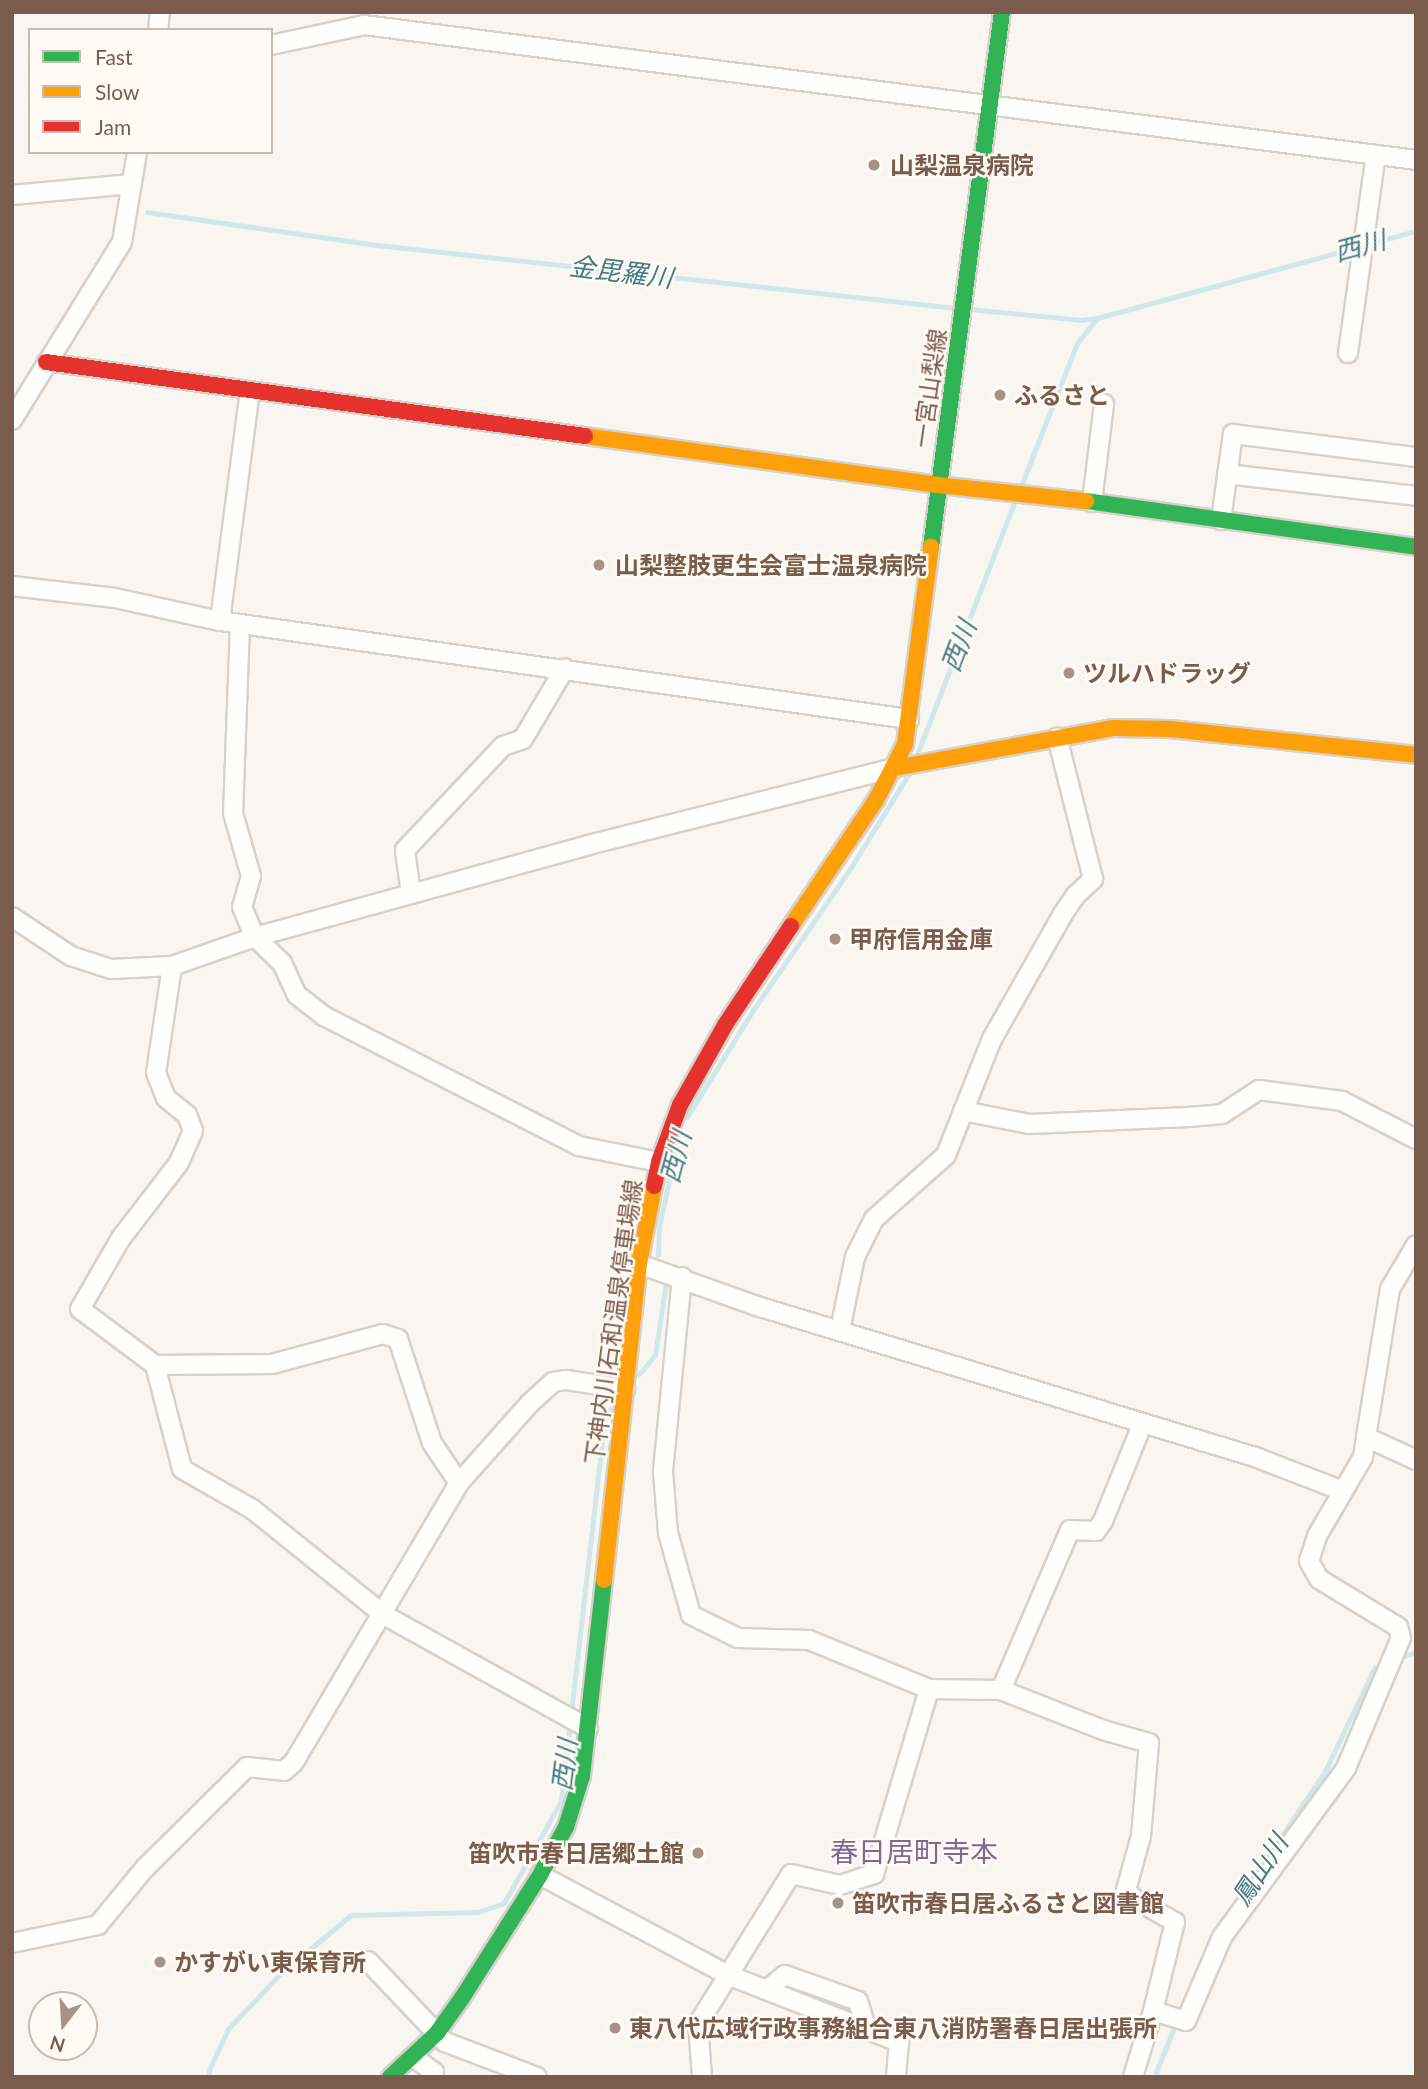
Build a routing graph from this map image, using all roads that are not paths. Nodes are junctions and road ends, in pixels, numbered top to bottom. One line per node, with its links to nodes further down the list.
1 (1002, 12): 3 (main road, 一宮山梨線)
2 (273, 45): 3 (street)
3 (988, 105): 5 (street); 16 (main road, 一宮山梨線)
4 (137, 154): 7 (street)
5 (1376, 155): 6 (street); 9 (street)
6 (1416, 160)
7 (131, 184): 8 (street); 10 (street)
8 (12, 195)
9 (1348, 353)
10 (46, 362): 11 (main road); 13 (street)
11 (250, 391): 16 (main road); 22 (street)
12 (1104, 404): 18 (street)
13 (12, 420)
14 (1416, 457): 15 (street)
15 (1227, 474): 17 (street); 19 (street)
16 (938, 485): 18 (main road); 25 (main road, 一宮山梨線)
17 (1416, 496)
18 (1092, 502): 19 (main road)
19 (1221, 520): 20 (main road)
20 (1416, 547)
21 (12, 586): 22 (street)
22 (220, 621): 23 (street)
23 (240, 624): 24 (street); 31 (street)
24 (565, 668): 25 (street); 29 (street)
25 (909, 719): 28 (main road, 一宮山梨線)
26 (1057, 737): 27 (main road); 28 (main road); 33 (street)
27 (1416, 755)
28 (899, 767): 29 (street); 35 (main road, 下神内川石和温泉停車場線)
29 (411, 894): 31 (street)
30 (12, 918): 32 (street)
31 (255, 937): 32 (street); 35 (street)
32 (172, 966): 40 (street)
33 (963, 1111): 34 (street); 39 (street)
34 (1416, 1139)
35 (659, 1162): 37 (main road, 下神内川石和温泉停車場線)
36 (1416, 1245): 43 (street)
37 (639, 1264): 38 (street); 41 (main road, 下神内川石和温泉停車場線)
38 (682, 1277): 39 (street); 48 (street)
39 (840, 1331): 42 (street)
40 (155, 1365): 45 (street); 47 (street)
41 (625, 1389): 45 (street); 50 (main road, 下神内川石和温泉停車場線)
42 (1142, 1424): 46 (street); 49 (street)
43 (1366, 1437): 44 (street); 46 (street)
44 (1416, 1460)
45 (459, 1483): 47 (street)
46 (1343, 1490): 55 (street)
47 (384, 1615): 50 (street); 52 (street)
48 (929, 1689): 49 (street); 54 (street)
49 (1002, 1690): 55 (street)
50 (585, 1727): 51 (main road, 下神内川石和温泉停車場線)
51 (541, 1875): 54 (street); 56 (main road, 下神内川石和温泉停車場線)
52 (12, 1943)
53 (368, 1961): 56 (street)
54 (728, 1975): 61 (street); 62 (street)
55 (1158, 2013): 63 (street)
56 (437, 2033): 57 (main road, 下神内川石和温泉停車場線); 60 (street)
57 (413, 2056): 58 (main road, 下神内川石和温泉停車場線); 59 (street)
58 (390, 2077)
59 (432, 2077)
60 (537, 2077)
61 (702, 2077)
62 (896, 2077)
63 (1133, 2077)

